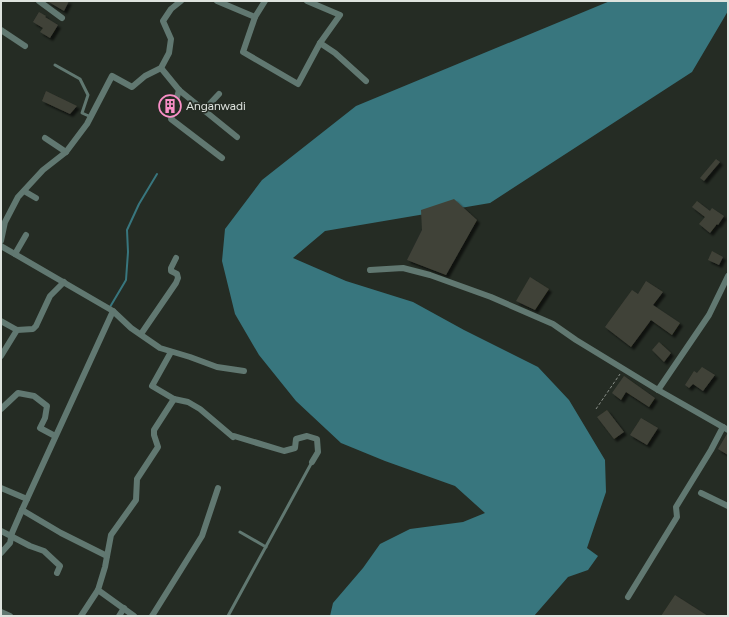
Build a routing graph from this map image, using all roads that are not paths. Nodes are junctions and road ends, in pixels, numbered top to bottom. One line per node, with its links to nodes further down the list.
1 (39, 1): 7 (street)
2 (180, 1): 12 (street)
3 (217, 1): 6 (street)
4 (265, 1): 6 (street)
5 (307, 1): 9 (street)
6 (255, 17): 9 (street)
7 (62, 18)
8 (1, 30): 10 (street)
9 (320, 43): 13 (street)
10 (25, 46)
11 (55, 65): 17 (lane)
12 (161, 68): 14 (street); 17 (street)
13 (366, 81)
14 (179, 90): 16 (street); 21 (street)
15 (220, 94): 16 (street)
16 (204, 110): 18 (street)
17 (91, 117): 20 (street)
18 (237, 137)
19 (46, 138): 20 (street)
20 (66, 152): 22 (street)
21 (222, 158)
22 (24, 191): 23 (street); 25 (street)
23 (36, 198)
24 (26, 235): 27 (street)
25 (1, 241)
26 (1, 246): 27 (street)
27 (15, 254): 31 (street)
28 (176, 258): 35 (street)
29 (370, 270): 39 (street)
30 (728, 276): 39 (street)
31 (64, 282): 32 (street); 34 (street)
32 (113, 311): 35 (street); 43 (street)
33 (1, 321): 34 (street)
34 (17, 330): 37 (street)
35 (141, 334): 36 (street)
36 (171, 352): 38 (street); 40 (street)
37 (1, 356)
38 (244, 371)
39 (658, 390): 42 (street)
40 (174, 399): 44 (street); 56 (street)
41 (1, 408): 43 (street)
42 (726, 429): 59 (street)
43 (55, 436): 48 (street)
44 (312, 462): 54 (lane)
45 (1, 488): 48 (street)
46 (218, 488): 66 (street)
47 (701, 493): 49 (street)
48 (27, 499): 50 (street)
49 (728, 506)
50 (22, 510): 53 (street); 56 (street)
51 (1, 531): 53 (street)
52 (240, 532): 54 (lane)
53 (11, 536): 55 (street); 57 (street)
54 (266, 547): 67 (lane)
55 (1, 553)
56 (107, 556): 58 (street)
57 (57, 573)
58 (98, 590): 60 (street); 63 (street)
59 (628, 596)
60 (124, 608): 64 (street); 65 (street)
61 (1, 612): 62 (street)
62 (10, 616)
63 (81, 616)
64 (119, 616)
65 (134, 616)
66 (152, 616)
67 (228, 616)

